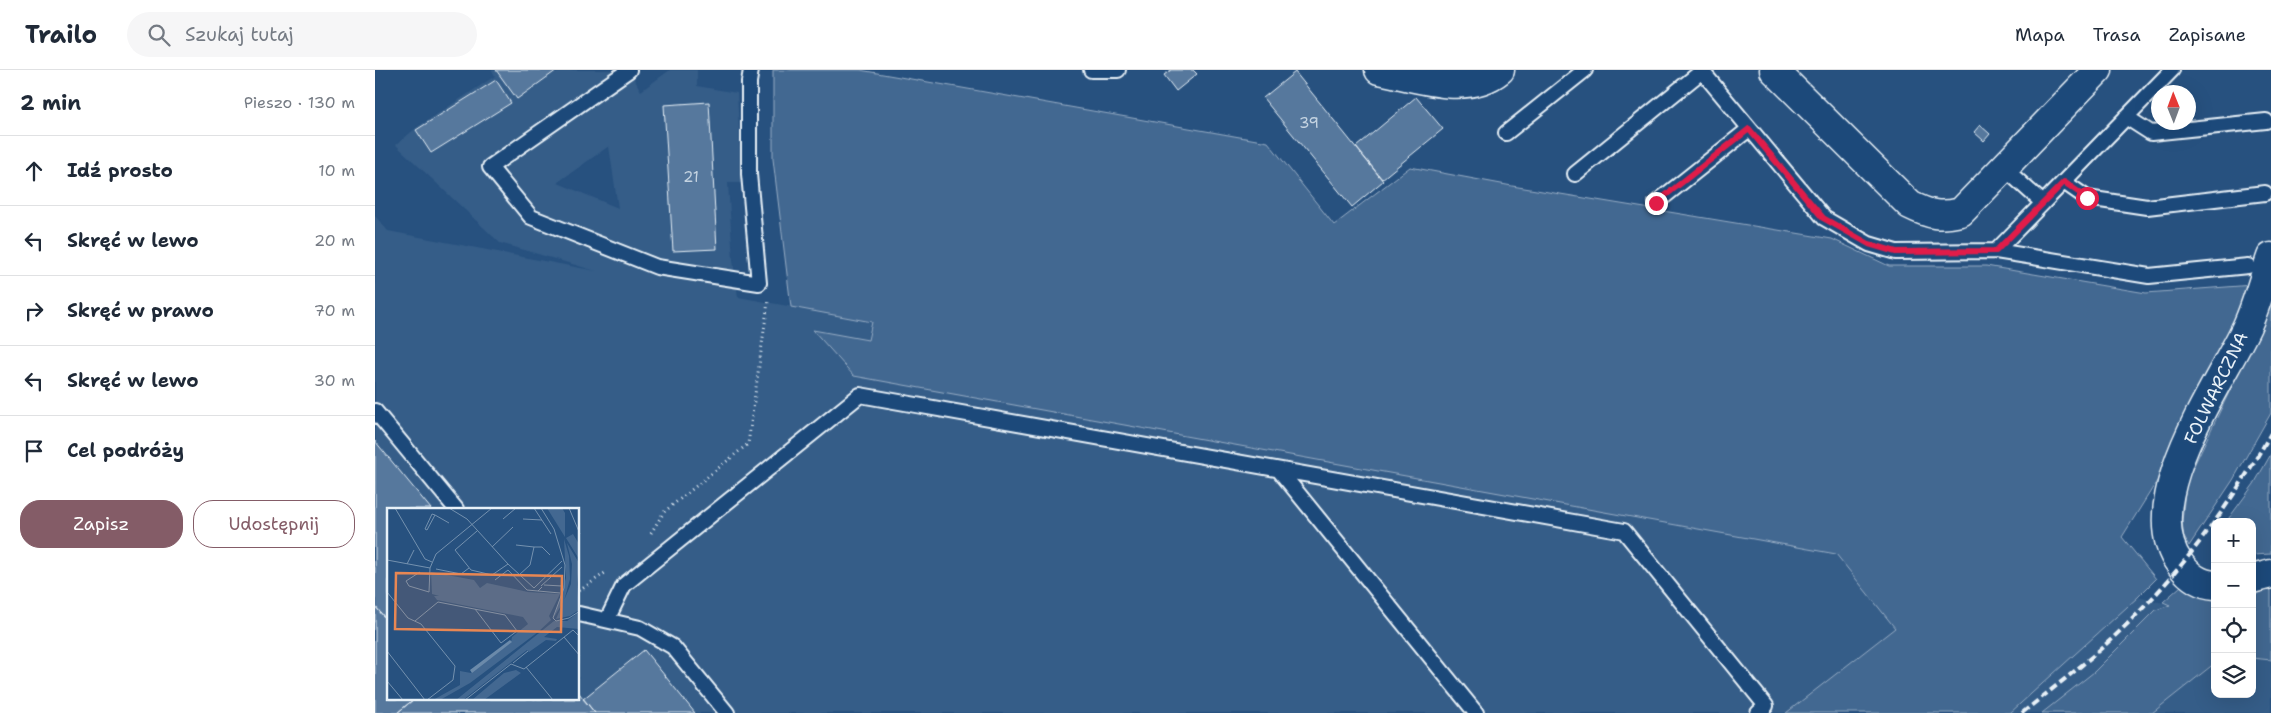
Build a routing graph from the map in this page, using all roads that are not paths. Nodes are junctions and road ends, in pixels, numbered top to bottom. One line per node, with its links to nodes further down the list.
1 (629, 70): 2 (lane)
2 (751, 70)
3 (1091, 70): 4 (lane)
4 (1118, 70)
5 (1379, 70): 6 (street)
6 (1500, 70)
7 (1585, 70): 15 (lane)
8 (2098, 70): 16 (street)
9 (2172, 70): 12 (lane)
10 (1701, 71): 14 (lane); 17 (lane)
11 (1778, 71): 16 (street)
12 (2126, 117): 13 (lane); 18 (lane)
13 (2266, 122)
14 (1749, 129): 20 (lane); 22 (lane)
15 (1506, 133)
16 (2004, 168): 21 (lane)
17 (1575, 174)
18 (2064, 182): 19 (lane); 21 (lane)
19 (2265, 193)
20 (1656, 203)
21 (2043, 203): 22 (lane)
22 (1996, 251): 23 (lane)
23 (2260, 262): 29 (street, FOLWARCZNA)
24 (375, 411): 26 (lane)
25 (1279, 470): 31 (lane); 33 (lane); 34 (lane)
26 (455, 508)
27 (2271, 574): 28 (street)
28 (2256, 578)
29 (2211, 584)
30 (580, 614): 31 (lane)
31 (607, 620): 32 (lane)
32 (727, 713)
33 (1476, 713)
34 (1758, 713)

